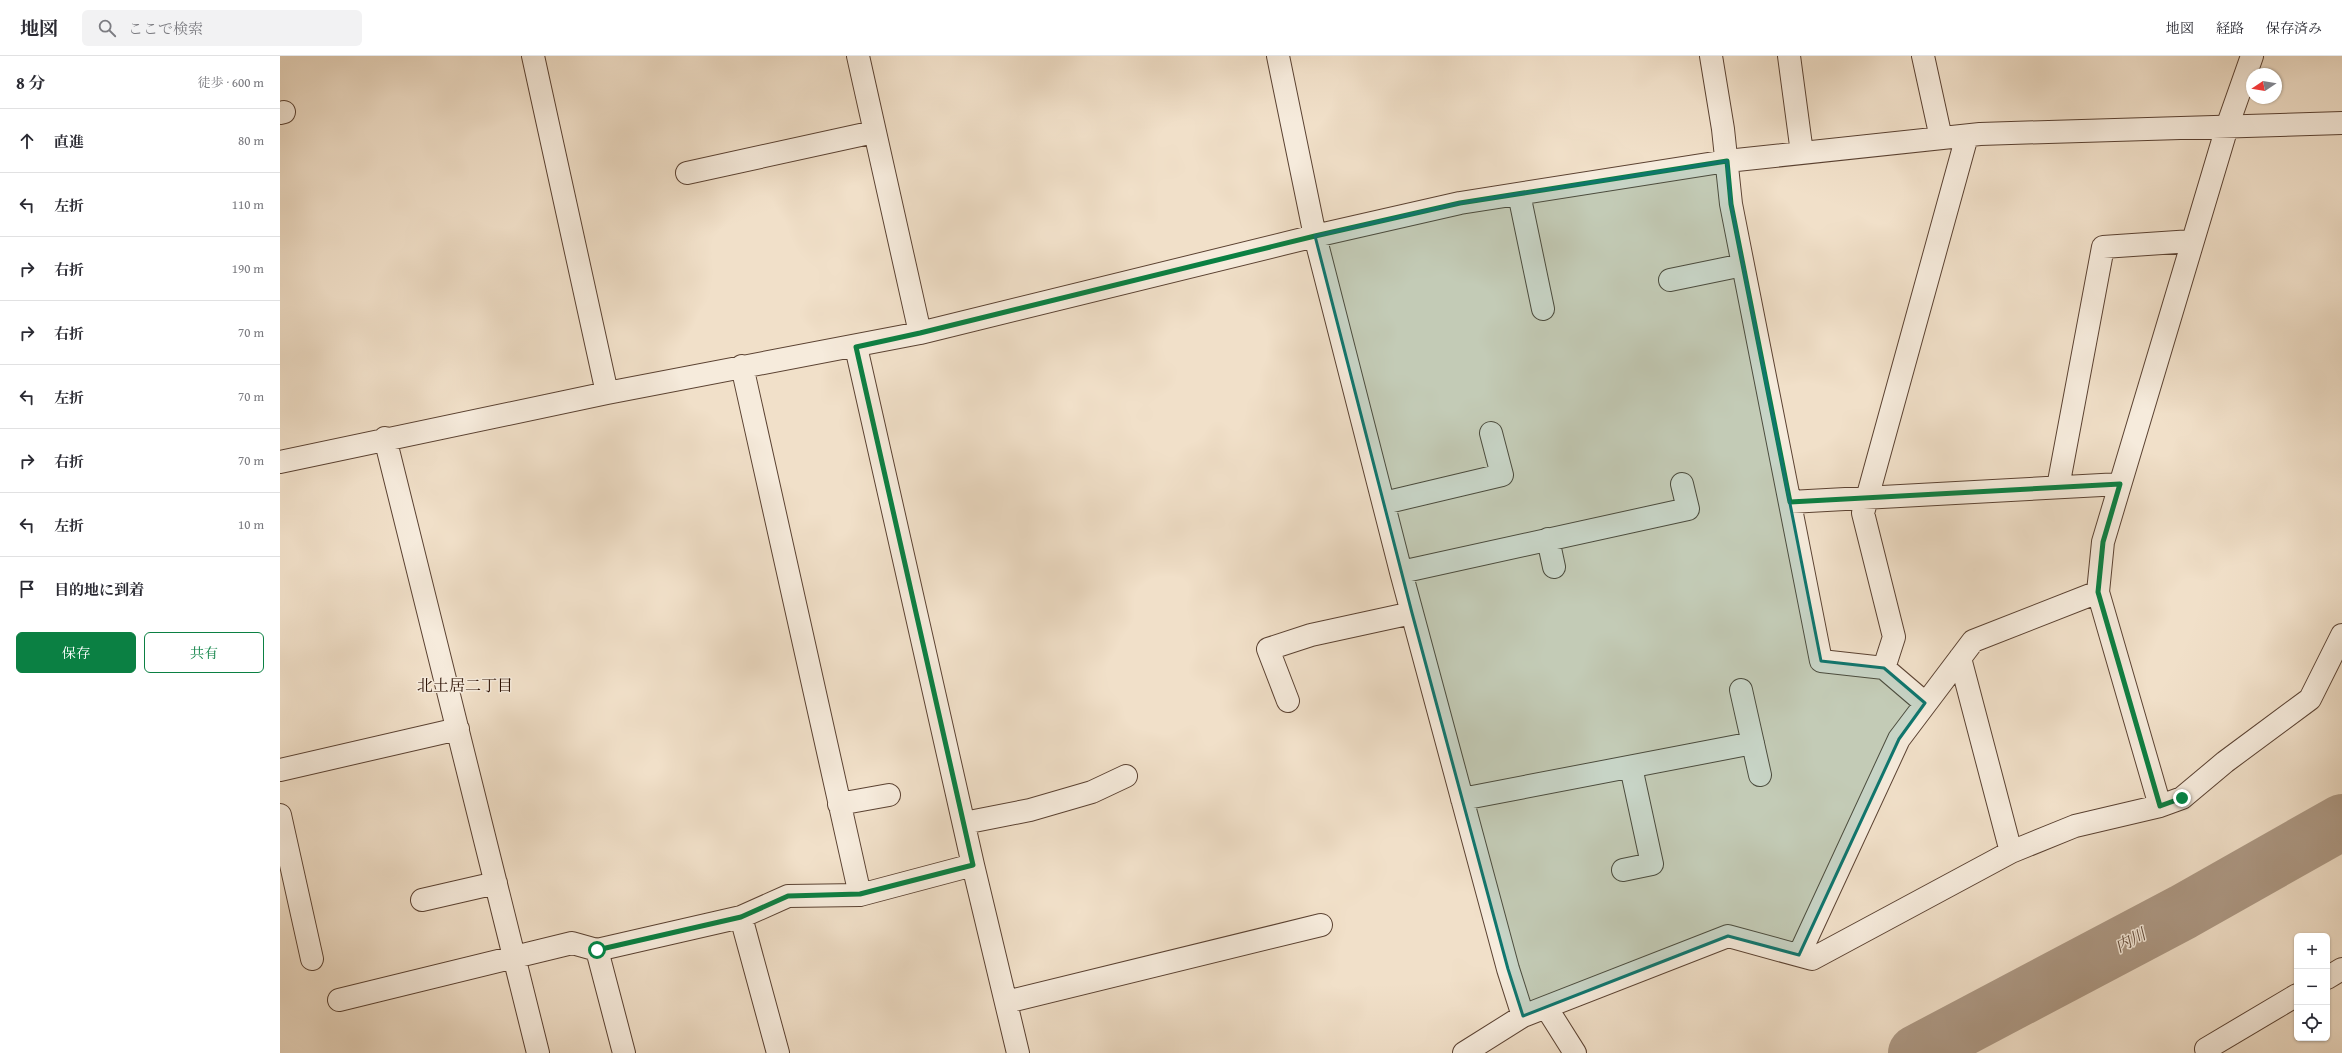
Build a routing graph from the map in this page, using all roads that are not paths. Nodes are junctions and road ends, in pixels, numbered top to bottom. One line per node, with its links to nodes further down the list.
1 (534, 56): 25 (street)
2 (858, 56): 10 (street)
3 (1278, 56): 17 (street)
4 (1711, 56): 14 (street)
5 (1789, 56): 13 (street)
6 (1923, 56): 12 (street)
7 (2252, 56): 9 (street)
8 (2342, 123): 9 (street)
9 (2227, 127): 11 (street); 18 (street)
10 (874, 132): 15 (street); 22 (street)
11 (1967, 136): 12 (street); 32 (street)
12 (1941, 138): 13 (street)
13 (1802, 153): 14 (street)
14 (1727, 161): 16 (street); 19 (street)
15 (687, 173)
16 (1519, 194): 17 (street); 21 (street)
17 (1315, 236): 22 (street); 34 (street)
18 (2192, 241): 30 (street); 31 (street)
19 (1743, 265): 20 (street); 33 (street)
20 (1670, 280)
21 (1543, 309)
22 (920, 333): 23 (street)
23 (856, 347): 24 (street); 57 (street)
24 (742, 366): 25 (street); 54 (street)
25 (606, 393): 27 (street)
26 (1491, 433): 34 (street)
27 (386, 438): 28 (street); 46 (street)
28 (280, 462)
29 (1682, 484): 35 (street)
30 (2120, 484): 31 (street); 38 (street)
31 (2058, 487): 32 (street)
32 (1868, 497): 33 (street); 42 (street)
33 (1790, 502): 42 (street)
34 (1384, 503): 37 (street)
35 (1548, 540): 36 (street); 37 (street)
36 (1554, 567)
37 (1401, 572): 39 (street)
38 (2098, 592): 41 (street); 55 (street)
39 (1412, 613): 44 (street); 53 (street)
40 (2342, 635): 55 (street)
41 (1960, 658): 45 (street); 58 (street)
42 (1884, 668): 45 (street)
43 (1741, 690): 47 (street)
44 (1288, 701)
45 (1925, 703): 67 (street)
46 (458, 729): 49 (street); 61 (street)
47 (1753, 743): 48 (street); 50 (street)
48 (1631, 767): 53 (street); 60 (street)
49 (280, 770)
50 (1760, 775)
51 (1126, 776): 57 (street)
52 (889, 795): 54 (street)
53 (1462, 800): 76 (street)
54 (840, 804): 62 (street)
55 (2160, 806): 58 (street)
56 (280, 815): 69 (street)
57 (964, 823): 59 (street)
58 (2012, 852): 67 (street)
59 (973, 865): 62 (street); 74 (street)
60 (1624, 870)
61 (496, 883): 63 (street); 68 (street)
62 (860, 894): 64 (street)
63 (422, 900)
64 (741, 917): 66 (street); 80 (street)
65 (1321, 925): 74 (street)
66 (597, 950): 68 (street); 79 (street)
67 (1799, 955): 75 (street)
68 (514, 958): 73 (street); 78 (street)
69 (312, 959)
70 (2342, 969): 71 (street)
71 (2330, 976)
72 (2294, 997): 77 (street)
73 (339, 1000)
74 (1006, 1002): 81 (street)
75 (1546, 1007): 76 (street); 83 (street)
76 (1524, 1016): 82 (street)
77 (2206, 1049)
78 (538, 1053)
79 (624, 1053)
80 (778, 1053)
81 (1018, 1053)
82 (1464, 1053)
83 (1575, 1053)

